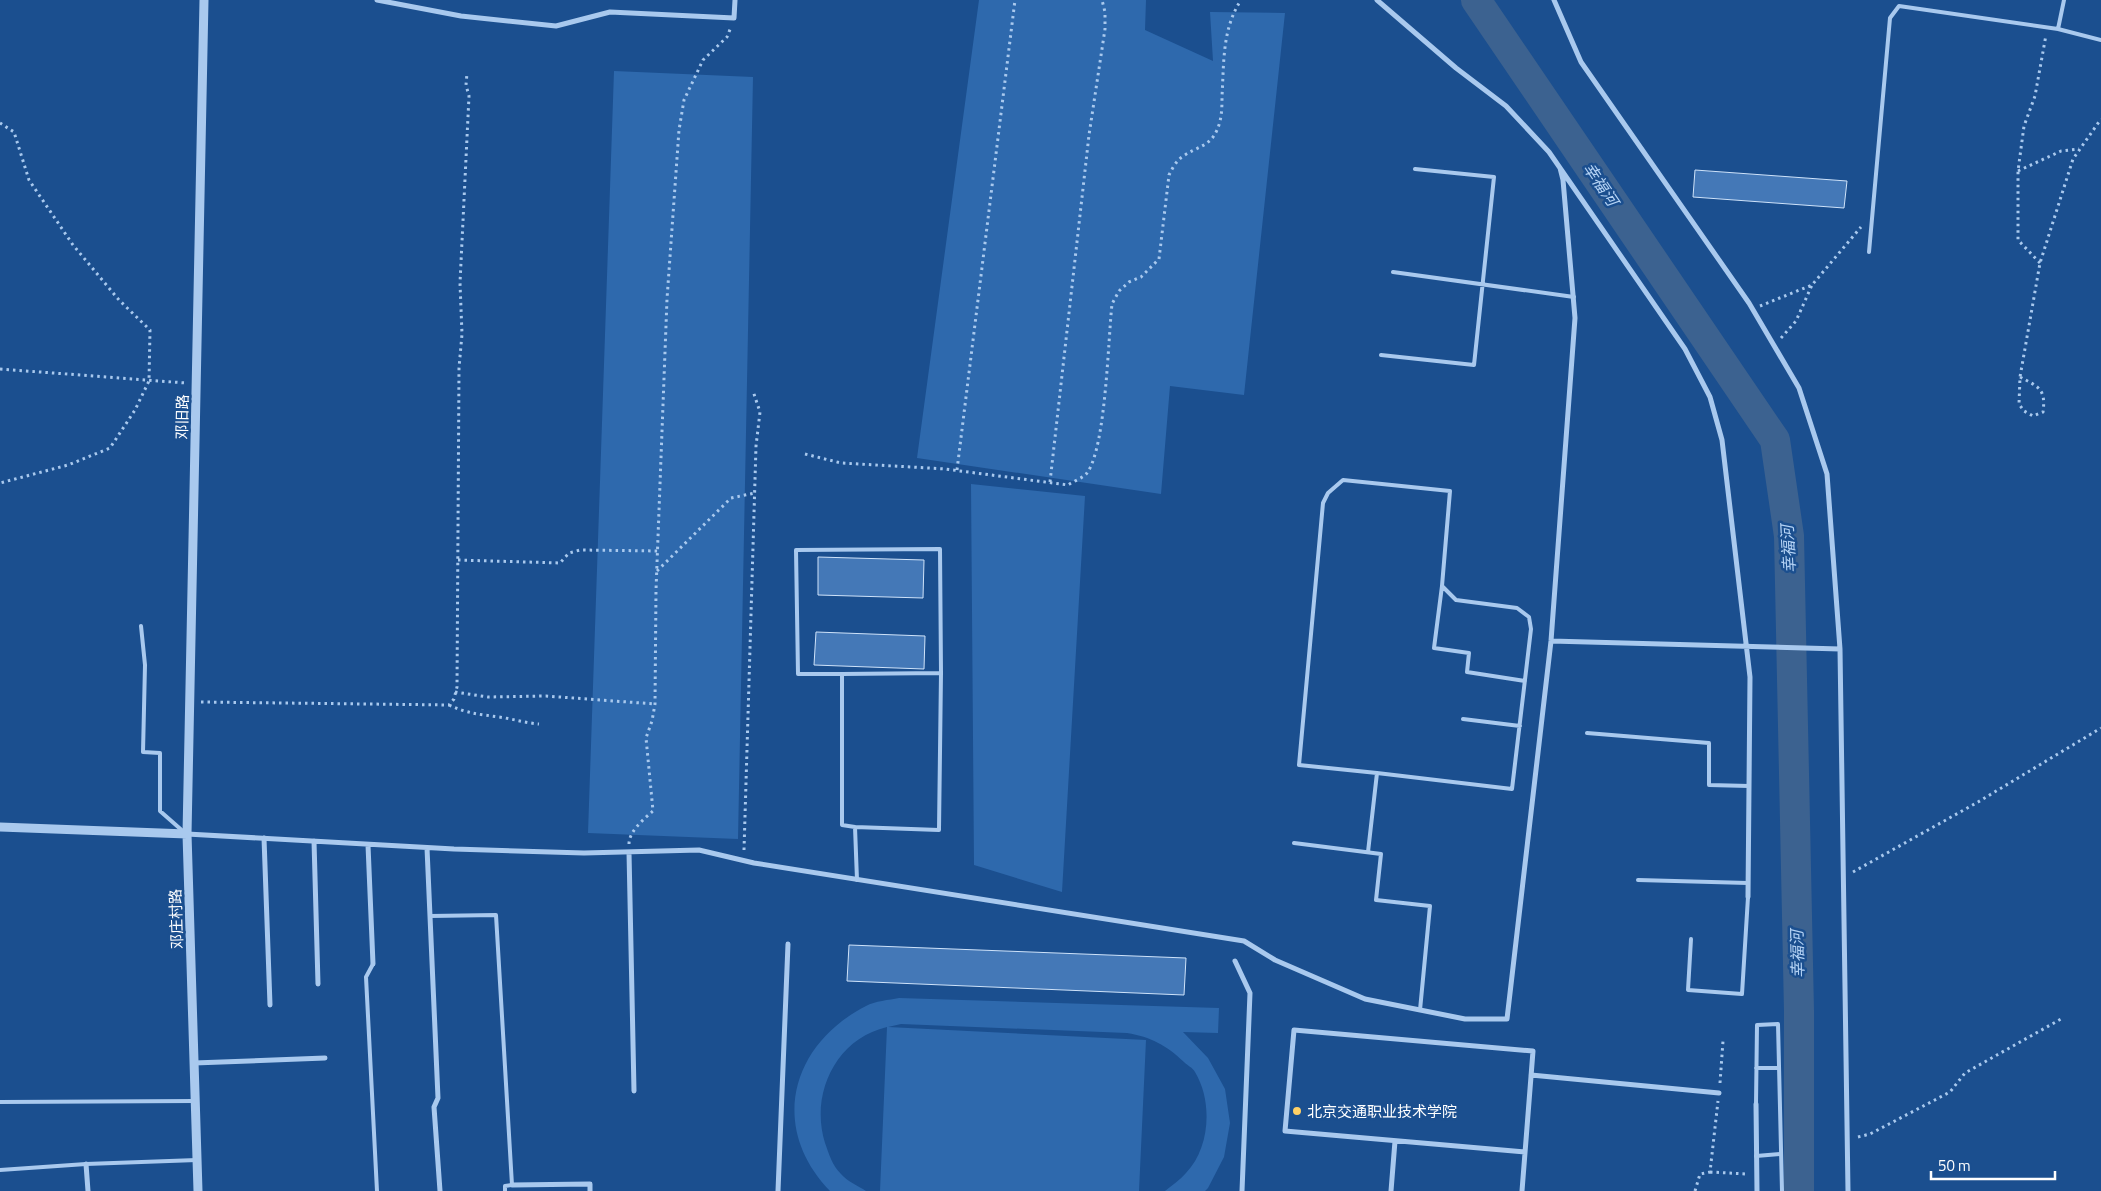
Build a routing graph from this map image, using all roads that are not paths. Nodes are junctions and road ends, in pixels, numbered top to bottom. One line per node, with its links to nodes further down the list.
1 (204, 0): 31 (street, 邓旧路)
2 (378, 0): 3 (street)
3 (735, 0)
4 (1377, 0): 9 (street)
5 (1554, 0): 20 (street)
6 (2064, 0): 7 (lane)
7 (2058, 28): 8 (lane); 11 (lane)
8 (2101, 40)
9 (1560, 168): 14 (street); 19 (street)
10 (1415, 169): 13 (lane)
11 (1869, 252)
12 (1393, 272): 13 (lane)
13 (1483, 285): 14 (lane); 15 (lane)
14 (1574, 298): 18 (street)
15 (1381, 355)
16 (1442, 586): 23 (lane); 23 (lane); 27 (lane)
17 (141, 626): 31 (lane)
18 (1551, 642): 19 (street); 50 (street)
19 (1748, 645): 20 (street); 28 (street)
20 (1840, 649): 81 (street)
21 (941, 673): 22 (lane); 22 (lane); 30 (lane)
22 (842, 674): 30 (lane)
23 (1525, 681): 25 (lane)
24 (1463, 719): 25 (lane)
25 (1520, 726): 27 (lane)
26 (1587, 733): 28 (lane)
27 (1377, 773): 38 (lane)
28 (1749, 786): 41 (street)
29 (0, 827): 31 (street)
30 (855, 827): 39 (lane)
31 (187, 834): 32 (street); 52 (street, 邓庄村路)
32 (264, 838): 33 (street); 49 (street)
33 (314, 841): 35 (street); 48 (street)
34 (1294, 843): 38 (lane)
35 (368, 844): 36 (street); 47 (street)
36 (427, 848): 37 (street); 43 (street)
37 (629, 852): 39 (street); 56 (street)
38 (1368, 852): 50 (lane)
39 (857, 880): 50 (street)
40 (1638, 880): 41 (lane)
41 (1748, 883): 42 (street)
42 (1748, 897): 44 (lane)
43 (430, 916): 68 (lane); 72 (street)
44 (1691, 939)
45 (788, 944): 75 (street)
46 (1235, 961): 76 (street)
47 (373, 964): 71 (lane)
48 (318, 984)
49 (270, 1005)
50 (1420, 1010)
51 (325, 1058): 52 (street)
52 (194, 1063): 59 (street, 邓庄村路)
53 (1756, 1068): 54 (lane); 54 (lane); 60 (lane)
54 (1779, 1068): 63 (lane)
55 (1531, 1075): 57 (street); 61 (street); 62 (street)
56 (634, 1091)
57 (1719, 1093)
58 (0, 1102): 59 (lane)
59 (195, 1102): 65 (street, 邓庄村路)
60 (1756, 1104): 64 (street)
61 (1395, 1141): 62 (street); 77 (street)
62 (1525, 1152): 78 (street)
63 (1781, 1154): 64 (lane); 80 (lane)
64 (1756, 1156): 79 (street)
65 (197, 1160): 66 (lane); 70 (street, 邓庄村路)
66 (86, 1164): 67 (lane); 69 (street)
67 (0, 1170)
68 (512, 1185): 73 (lane); 74 (street)
69 (88, 1191)
70 (198, 1191)
71 (377, 1191)
72 (440, 1191)
73 (505, 1191)
74 (590, 1191)
75 (778, 1191)
76 (1242, 1191)
77 (1391, 1191)
78 (1522, 1191)
79 (1757, 1191)
80 (1782, 1191)
81 (1848, 1191)

